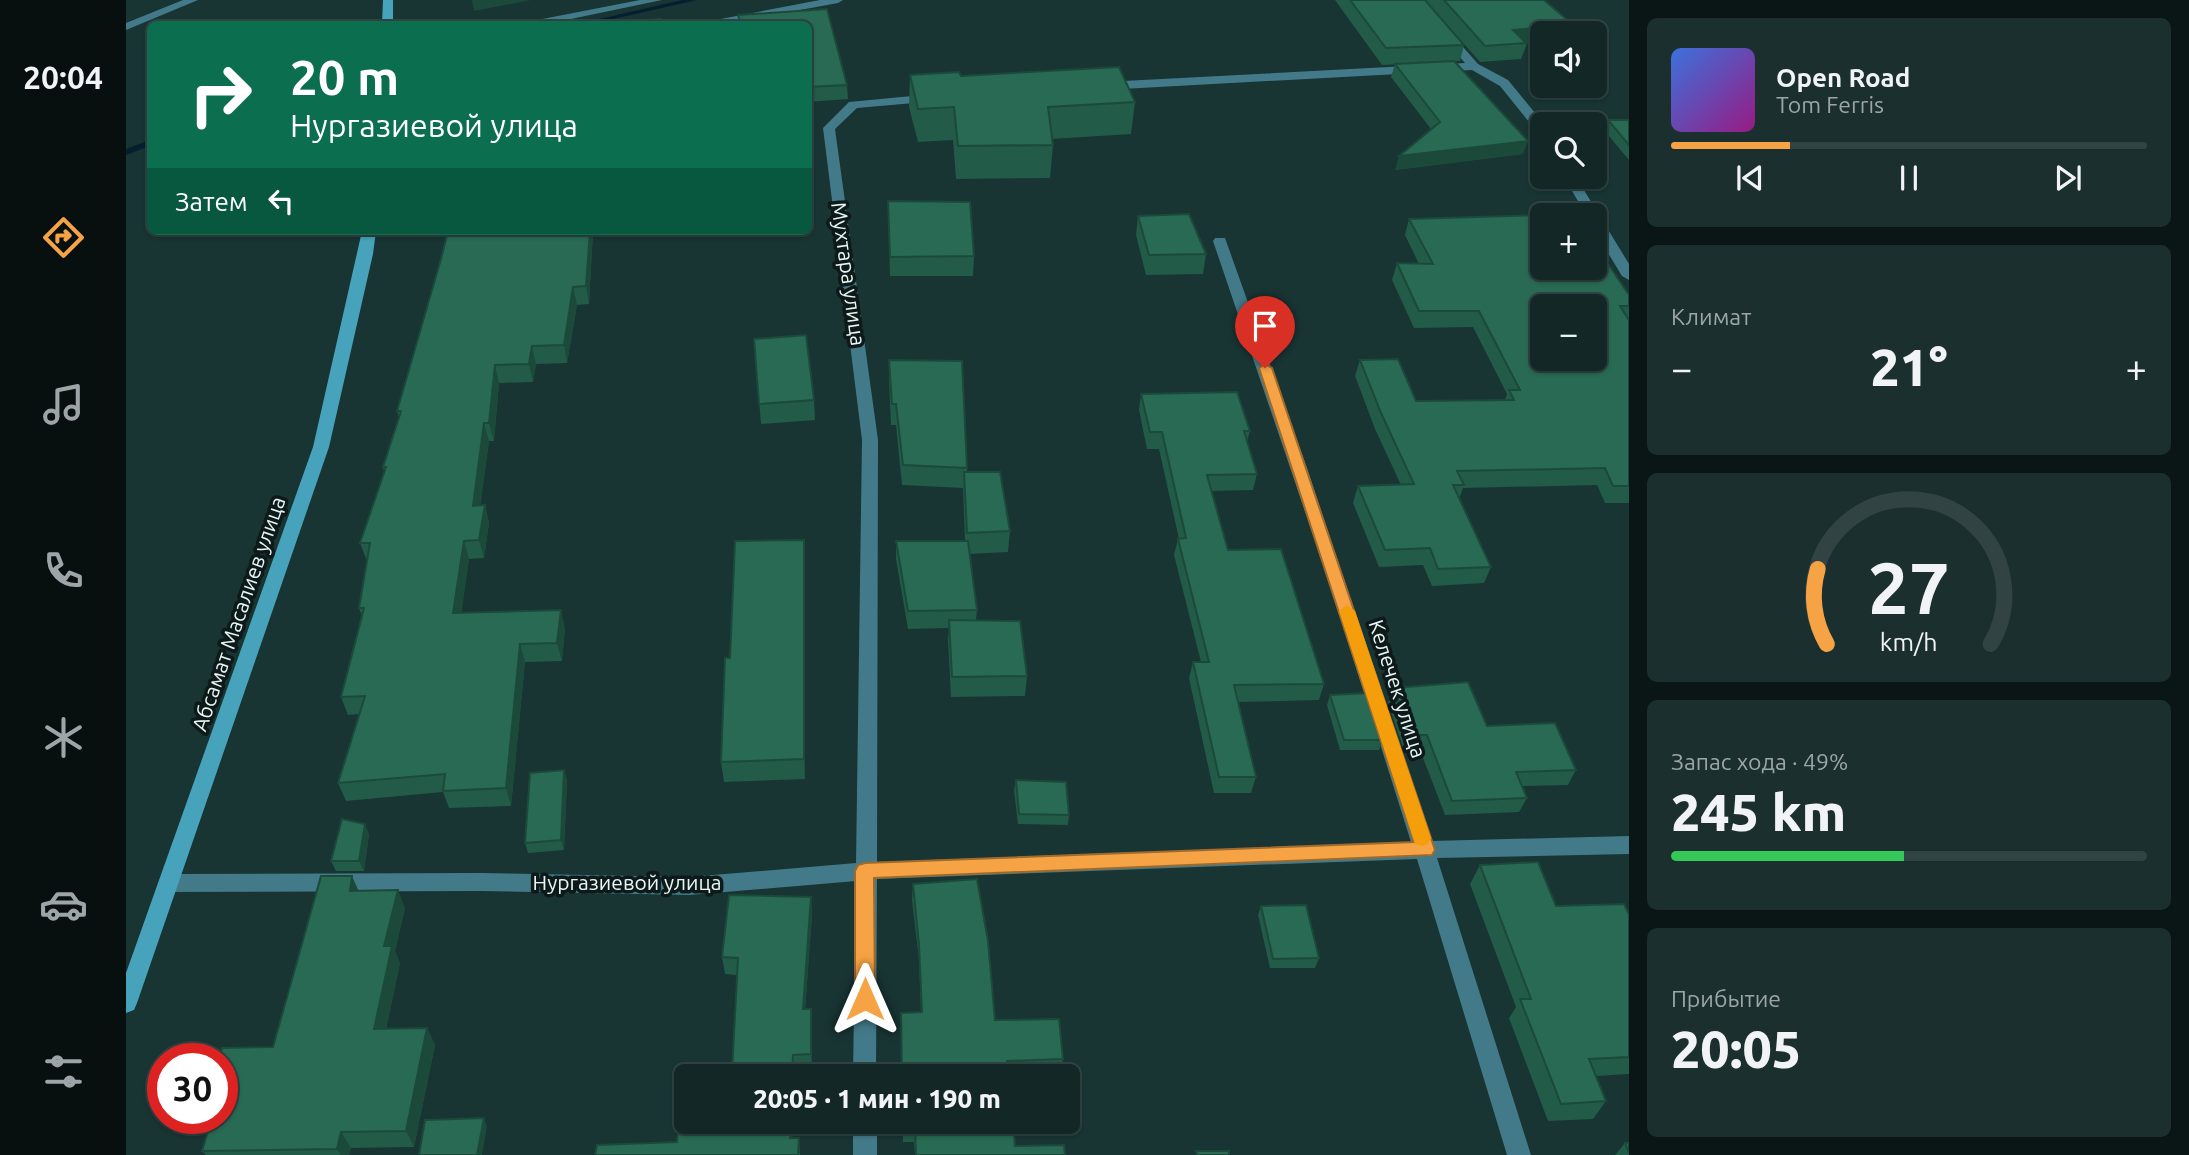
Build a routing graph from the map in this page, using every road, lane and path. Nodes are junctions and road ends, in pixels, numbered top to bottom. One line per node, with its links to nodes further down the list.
1 (193, 0): 9 (street)
2 (387, 0): 6 (street)
3 (657, 0): 7 (street)
4 (838, 0): 8 (street)
5 (1416, 0): 10 (street)
6 (388, 21)
7 (548, 21)
8 (726, 21)
9 (126, 27)
10 (1474, 66): 11 (street); 13 (street)
11 (1083, 88)
12 (948, 97): 20 (street, Мухтара улица)
13 (1530, 115)
14 (368, 235): 21 (street, Абсамат Масалиев улица)
15 (1607, 238): 17 (street)
16 (1220, 241): 19 (street, Келечек улица)
17 (1629, 276)
18 (1629, 845): 19 (street, Нургазиевой улица)
19 (1426, 850): 20 (street, Нургазиевой улица); 26 (street, Келечек улица)
20 (865, 871): 21 (street, Нургазиевой улица); 23 (street, Мухтара улица)
21 (170, 883): 22 (street, Абсамат Масалиев улица)
22 (126, 1003)
23 (865, 1064)
24 (865, 1134): 25 (street)
25 (865, 1155)
26 (1519, 1155)

